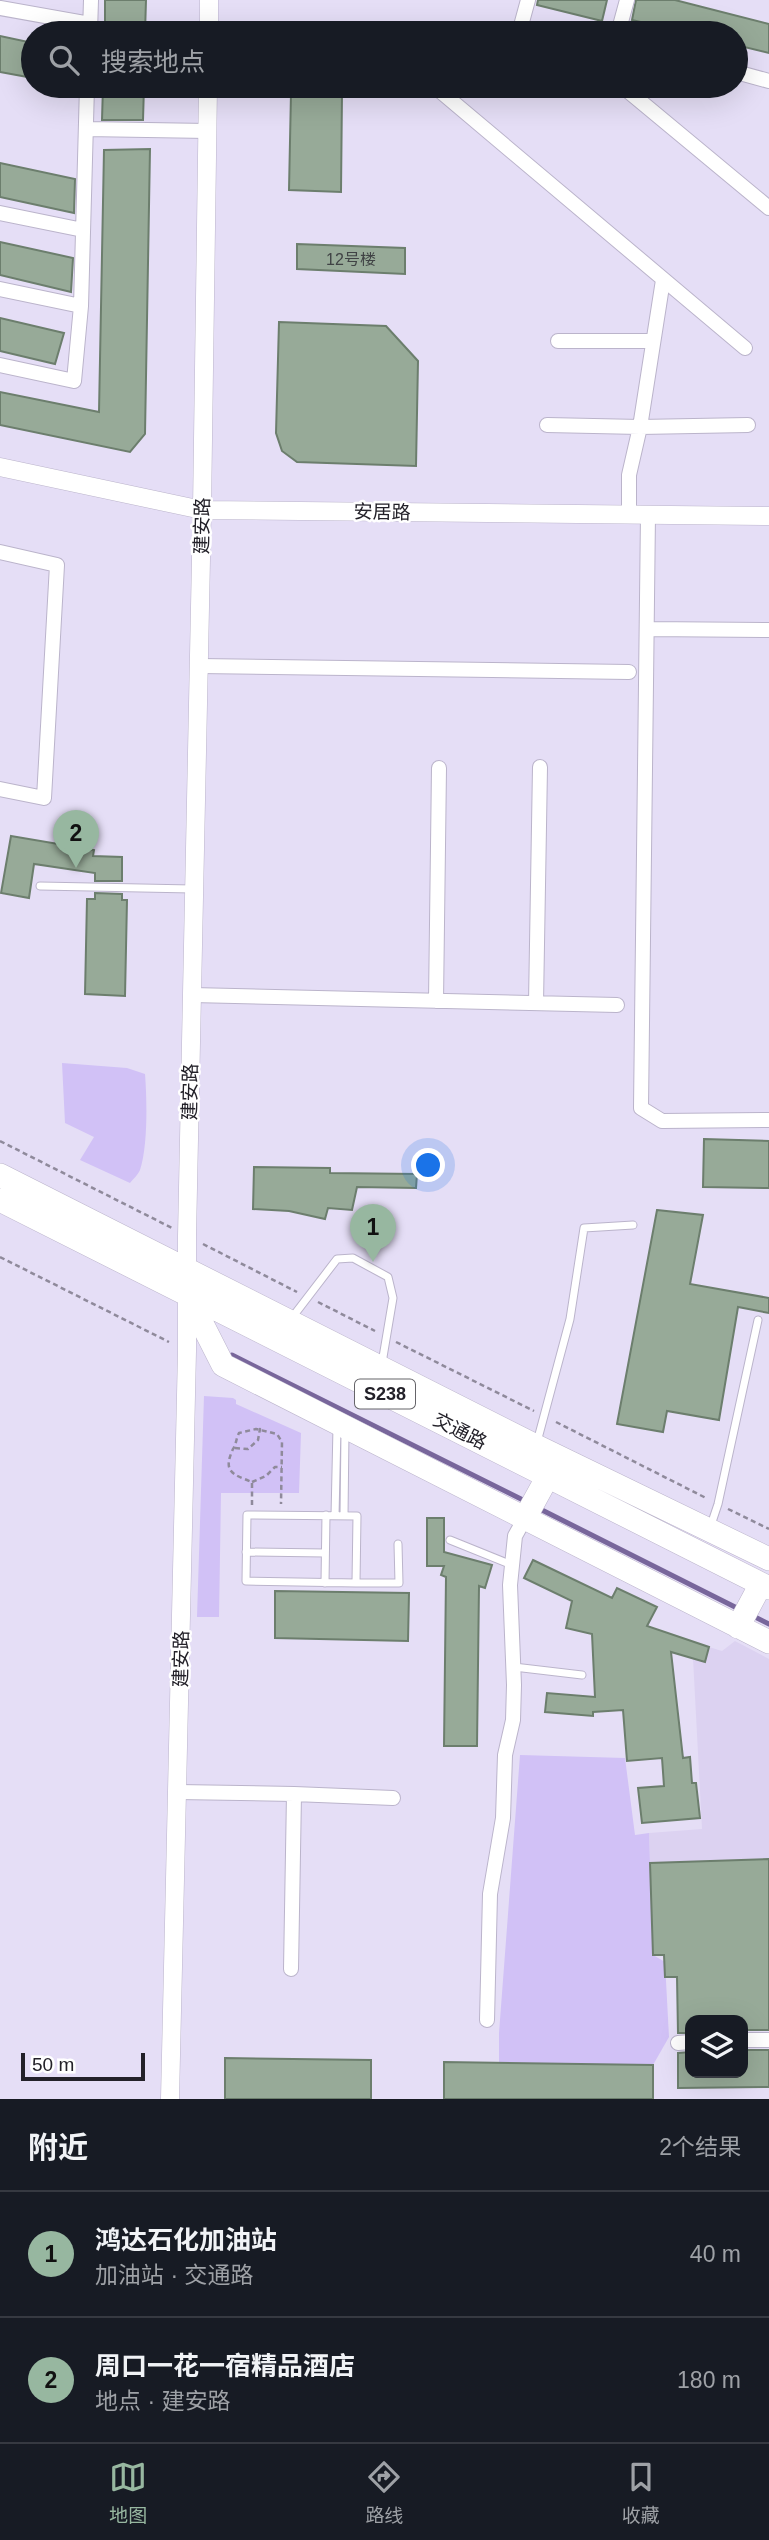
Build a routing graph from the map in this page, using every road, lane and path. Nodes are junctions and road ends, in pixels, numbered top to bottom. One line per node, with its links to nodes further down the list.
1 (91, 0): 7 (street)
2 (209, 0): 8 (street)
3 (528, 0): 9 (street)
4 (627, 0): 10 (street)
5 (0, 8): 6 (street)
6 (56, 21)
7 (90, 21)
8 (209, 21)
9 (522, 21)
10 (621, 21)
11 (748, 75): 12 (street)
12 (769, 81)
13 (87, 98): 17 (street)
14 (208, 98): 18 (street, 建安路)
15 (447, 98): 22 (street)
16 (636, 98): 19 (street)
17 (86, 129): 18 (street); 21 (street)
18 (208, 131): 33 (street, 建安路)
19 (769, 208)
20 (0, 212): 21 (street)
21 (83, 230): 24 (street)
22 (663, 280): 26 (street); 27 (street)
23 (0, 289): 24 (street)
24 (81, 306): 28 (street)
25 (558, 341): 26 (street)
26 (652, 341): 31 (street)
27 (746, 348)
28 (0, 365)
29 (547, 425): 31 (street)
30 (748, 425): 31 (street)
31 (640, 427): 34 (street)
32 (0, 467): 33 (street, 安居路)
33 (202, 510): 34 (street, 安居路); 40 (street, 建安路)
34 (629, 514): 35 (street, 安居路)
35 (648, 514): 36 (street, 安居路); 38 (street)
36 (769, 516)
37 (0, 552): 44 (street)
38 (647, 629): 39 (street); 51 (street)
39 (769, 630)
40 (198, 666): 41 (street); 46 (street, 建安路)
41 (629, 672)
42 (541, 767): 49 (street)
43 (439, 768): 48 (street)
44 (0, 789)
45 (40, 886): 46 (lane)
46 (193, 889): 47 (street, 建安路)
47 (192, 995): 48 (street); 55 (street, 建安路)
48 (436, 1001): 49 (street)
49 (536, 1003): 50 (street)
50 (617, 1005)
51 (769, 1120)
52 (0, 1175): 55 (main road, 交通路 / S238)
53 (0, 1200): 56 (main road, 交通路 / S238)
54 (633, 1225): 62 (lane)
55 (187, 1270): 56 (street, 建安路); 58 (main road, 交通路 / S238)
56 (187, 1294): 60 (main road); 65 (main road, 交通路 / S238); 86 (street, 建安路)
57 (758, 1320): 72 (lane)
58 (290, 1321): 59 (main road, 交通路 / S238); 59 (lane)
59 (382, 1367): 62 (main road, 交通路 / S238)
60 (341, 1424): 69 (lane); 70 (lane); 71 (main road)
61 (260, 1430): 63 (path); 63 (path); 64 (path)
62 (536, 1446): 72 (main road, 交通路 / S238)
63 (235, 1448): 66 (path)
64 (282, 1467): 66 (path); 68 (path)
65 (548, 1476): 71 (main road); 81 (main road, 交通路 / S238)
66 (252, 1482): 67 (path)
67 (253, 1515): 68 (lane); 75 (lane)
68 (281, 1515): 69 (lane)
69 (330, 1516): 70 (lane); 76 (lane)
70 (344, 1516): 80 (lane)
71 (525, 1518): 78 (street); 82 (main road)
72 (709, 1530): 77 (main road, 交通路 / S238)
73 (450, 1540): 78 (lane)
74 (398, 1544): 80 (lane)
75 (246, 1552): 76 (lane); 79 (lane)
76 (325, 1553): 79 (lane)
77 (769, 1559)
78 (513, 1566): 84 (street)
79 (325, 1583): 80 (lane)
80 (356, 1583)
81 (765, 1586): 82 (main road)
82 (738, 1627): 83 (main road)
83 (769, 1642)
84 (513, 1667): 85 (lane); 90 (street)
85 (582, 1675)
86 (178, 1792): 87 (street); 93 (street, 建安路)
87 (294, 1794): 88 (street); 89 (street)
88 (393, 1798)
89 (291, 1969)
90 (487, 2020)
91 (748, 2040): 92 (street)
92 (769, 2040)
93 (170, 2099)

